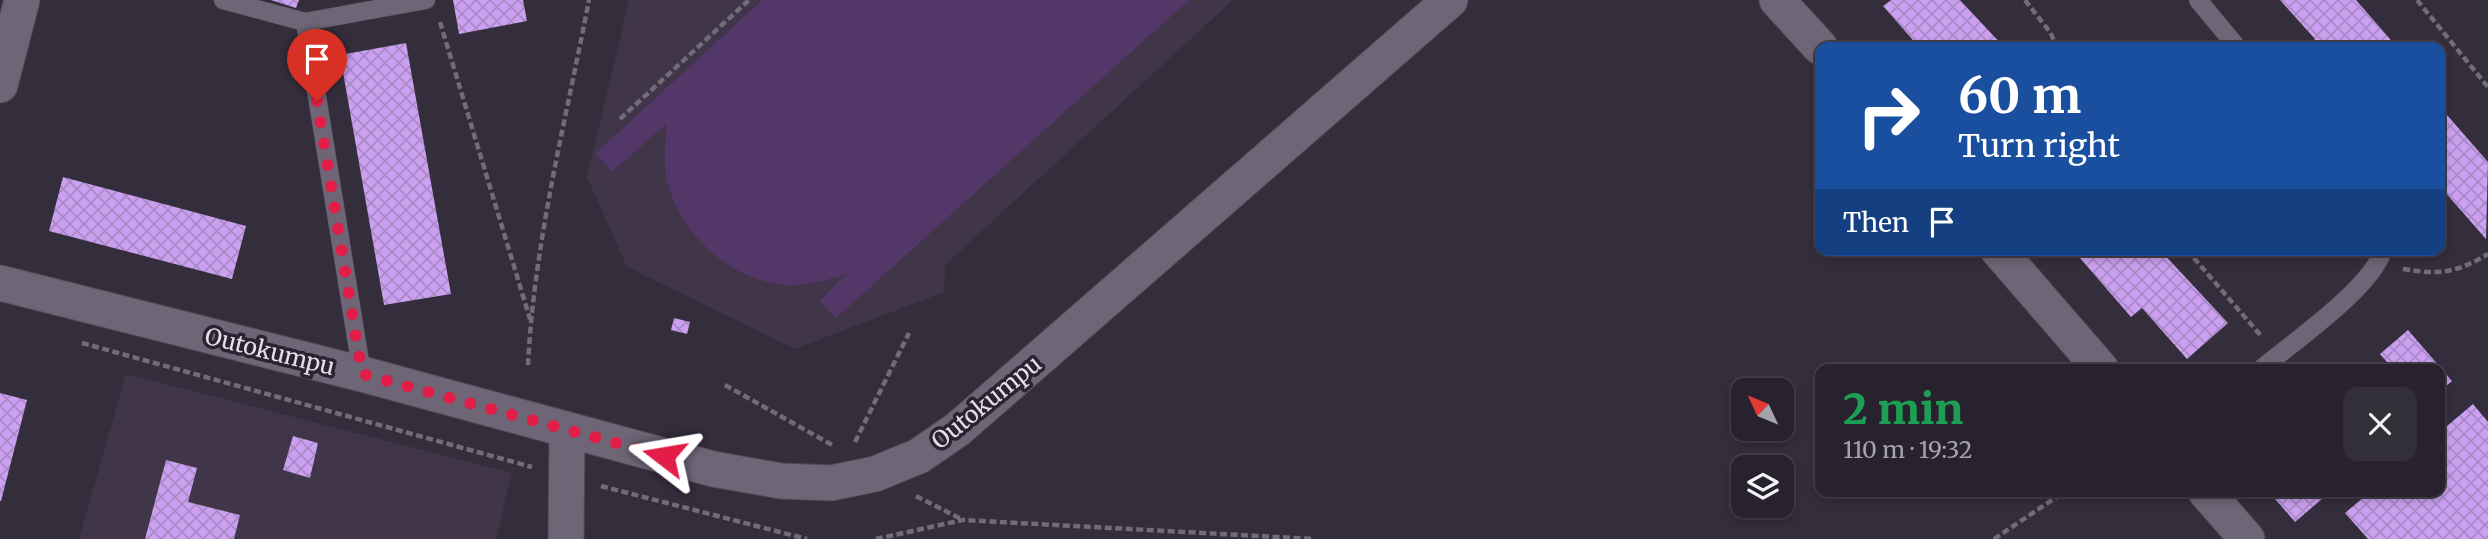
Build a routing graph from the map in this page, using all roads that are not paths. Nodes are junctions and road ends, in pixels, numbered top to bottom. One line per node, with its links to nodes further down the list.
1 (22, 0): 10 (street)
2 (223, 0): 7 (lane)
3 (1450, 0): 17 (street, Outokumpu)
4 (1777, 0): 8 (street)
5 (2197, 0): 9 (lane)
6 (432, 7): 7 (lane)
7 (305, 22): 16 (lane)
8 (1815, 42)
9 (2233, 42)
10 (0, 85)
11 (2003, 256): 14 (street)
12 (2381, 258): 15 (lane)
13 (0, 283): 16 (street, Outokumpu)
14 (2097, 364)
15 (2267, 364)
16 (362, 374): 17 (street, Outokumpu)
17 (567, 432): 19 (street)
18 (2210, 497): 20 (street)
19 (566, 539)
20 (2246, 539)

